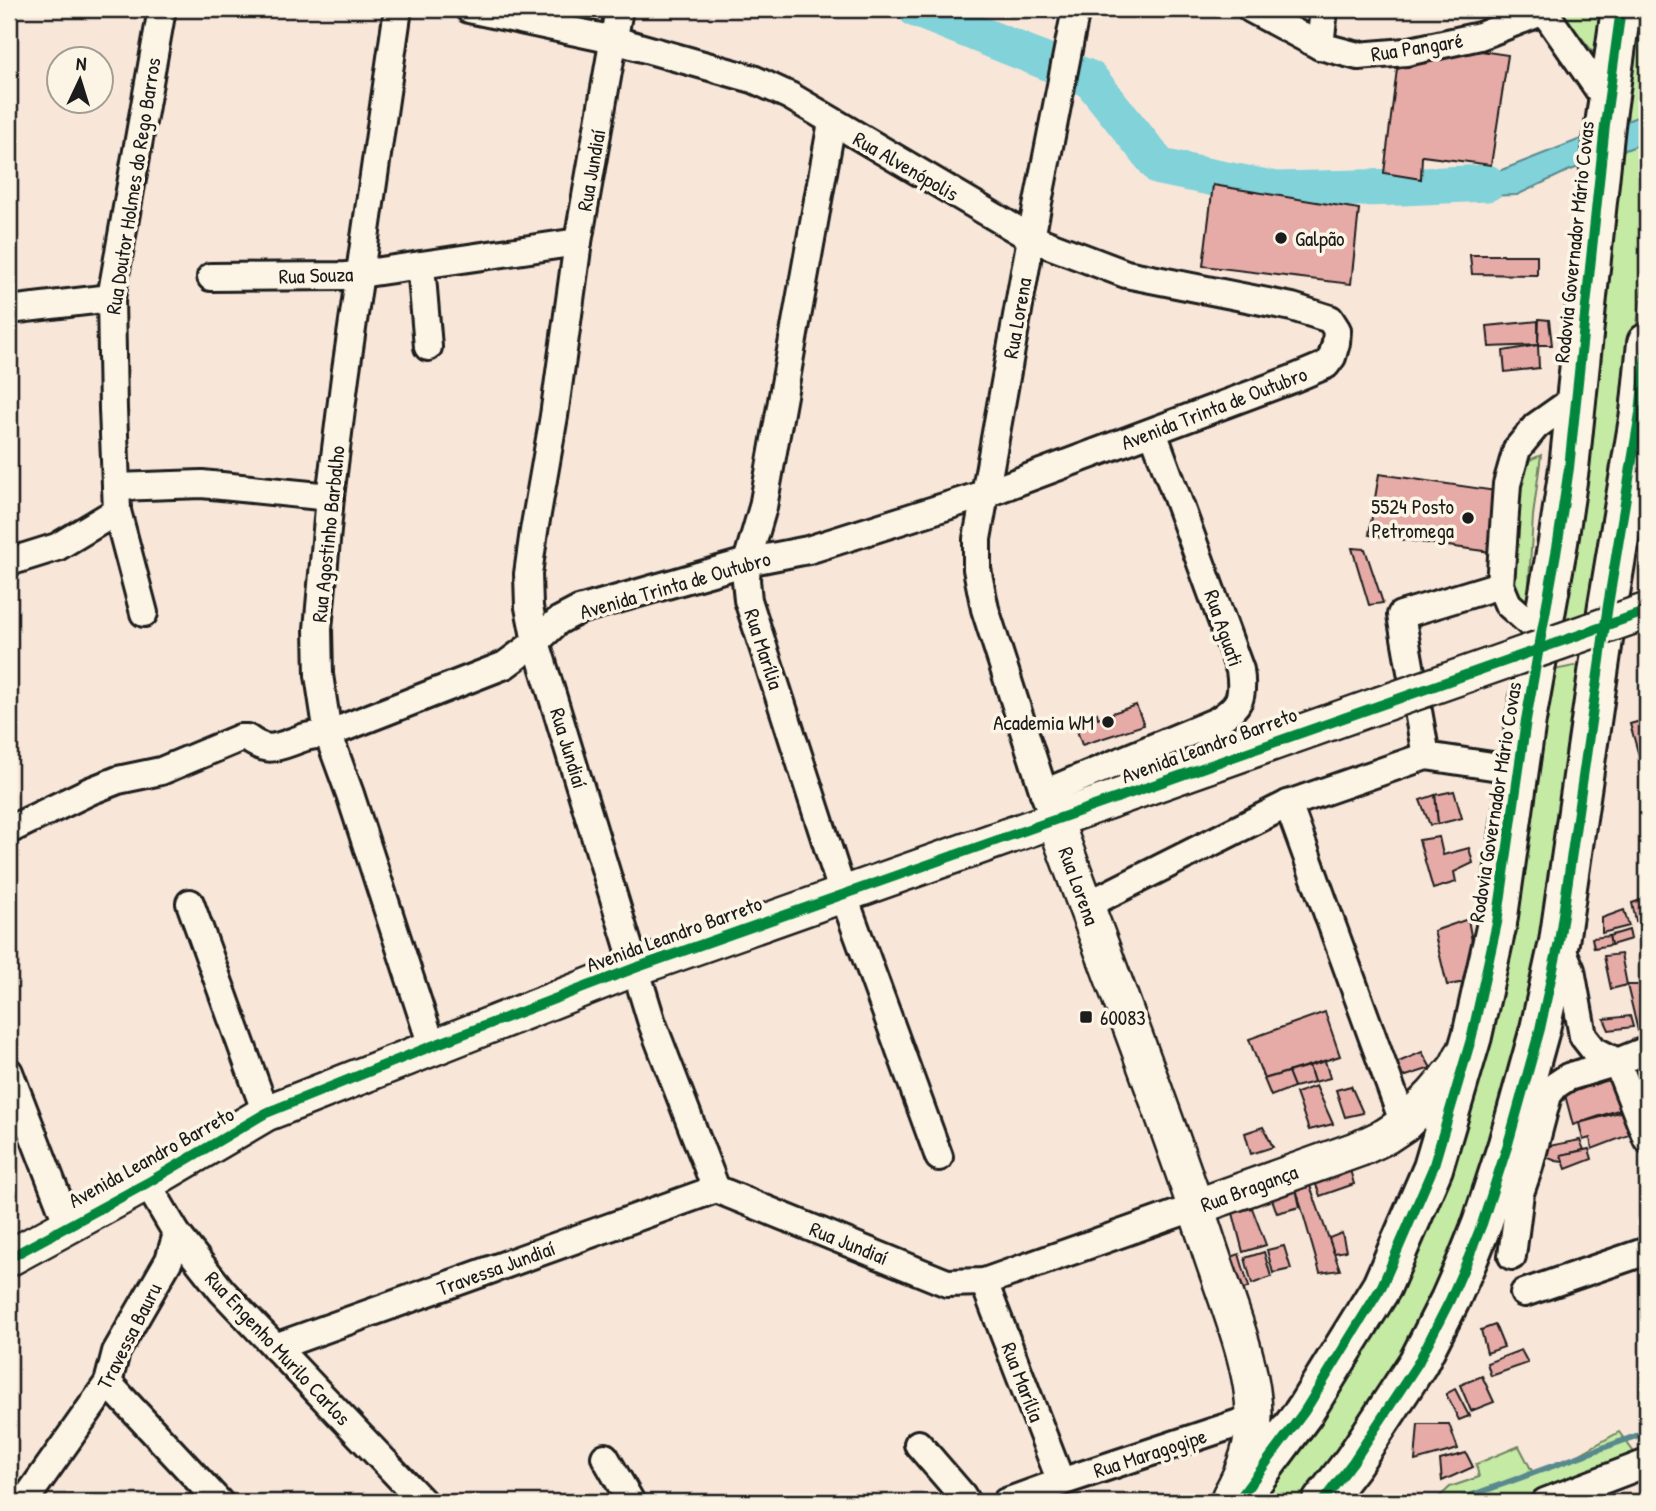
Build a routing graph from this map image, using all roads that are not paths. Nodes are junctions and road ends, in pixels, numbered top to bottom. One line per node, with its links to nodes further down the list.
1 (162, 9): 19 (street, Rua Doutor Holmes do Rego Barros)
2 (398, 9): 17 (street, Rua Agostinho Barbalho)
3 (469, 9): 10 (street, Rua Alvenópolis)
4 (619, 9): 10 (street, Rua Jundiaí)
5 (1076, 9): 14 (street, Rua Lorena)
6 (1251, 9): 11 (street, Rua Pangaré)
7 (1324, 9): 11 (street)
8 (1621, 9): 12 (highway, Rodovia Governador Mário Covas)
9 (1545, 10): 11 (street, Rua Pangaré); 12 (street)
10 (614, 40): 13 (street, Rua Alvenópolis); 15 (street, Rua Jundiaí)
11 (1320, 46)
12 (1608, 103): 24 (highway, Rodovia Governador Mário Covas)
13 (832, 122): 14 (street, Rua Alvenópolis); 31 (street, Rua Marília)
14 (1031, 239): 21 (street, Rua Alvenópolis); 27 (street, Rua Lorena)
15 (578, 242): 16 (street, Rua Souza); 36 (street, Rua Jundiaí)
16 (421, 265): 17 (street, Rua Souza); 23 (street)
17 (360, 274): 18 (street, Rua Souza); 28 (street, Rua Agostinho Barbalho)
18 (211, 277)
19 (111, 298): 20 (street); 29 (street, Rua Doutor Holmes do Rego Barros)
20 (9, 310)
21 (1337, 330): 26 (street, Avenida Trinta de Outubro)
22 (1647, 343): 25 (highway)
23 (428, 347)
24 (1577, 397): 32 (street); 35 (highway, Rodovia Governador Mário Covas)
25 (1642, 421): 46 (highway)
26 (1153, 432): 27 (street, Avenida Trinta de Outubro); 41 (street, Rua Aguati)
27 (985, 494): 31 (street, Avenida Trinta de Outubro); 41 (street, Rua Lorena)
28 (330, 497): 29 (street); 37 (street, Rua Agostinho Barbalho)
29 (116, 498): 30 (street); 34 (street, Rua Doutor Holmes do Rego Barros)
30 (9, 562)
31 (747, 562): 36 (street, Avenida Trinta de Outubro); 43 (street, Rua Marília)
32 (1500, 585): 35 (street); 38 (street)
33 (1647, 611): 41 (main road, Avenida Leandro Barreto, bridge)
34 (144, 613)
35 (1542, 634): 39 (highway, Rodovia Governador Mário Covas)
36 (536, 642): 37 (street, Avenida Trinta de Outubro); 47 (street, Rua Jundiaí)
37 (328, 734): 42 (street, Avenida Trinta de Outubro); 49 (street, Rua Agostinho Barbalho)
38 (1426, 756): 39 (street); 40 (street)
39 (1519, 770): 48 (highway, Rodovia Governador Mário Covas)
40 (1288, 804): 45 (street); 54 (street)
41 (1050, 807): 43 (main road, Avenida Leandro Barreto); 45 (main road, Rua Lorena)
42 (9, 830)
43 (843, 894): 47 (main road, Avenida Leandro Barreto); 56 (street, Rua Marília)
44 (190, 903): 53 (street)
45 (1085, 906): 59 (main road, Rua Lorena)
46 (1559, 942): 51 (street); 82 (highway)
47 (635, 968): 49 (main road, Avenida Leandro Barreto); 58 (street, Rua Jundiaí)
48 (1472, 1036): 54 (main road, Rua Bragança); 81 (highway, Rodovia Governador Mário Covas)
49 (432, 1046): 53 (main road, Avenida Leandro Barreto)
50 (1647, 1050): 51 (street)
51 (1617, 1062): 55 (street); 63 (street)
52 (9, 1072): 60 (street)
53 (266, 1113): 57 (main road, Avenida Leandro Barreto)
54 (1404, 1124): 59 (main road, Rua Bragança)
55 (1647, 1139)
56 (939, 1157)
57 (147, 1183): 60 (main road, Avenida Leandro Barreto); 61 (street, Rua Engenho Murilo Carlos)
58 (716, 1189): 65 (street, Rua Jundiaí); 67 (street, Travessa Jundiaí)
59 (1196, 1207): 65 (street, Rua Bragança); 69 (main road, Rua Lorena)
60 (68, 1225): 64 (main road, Avenida Leandro Barreto)
61 (177, 1234): 67 (street, Rua Engenho Murilo Carlos); 68 (street, Travessa Bauru)
62 (1647, 1251): 66 (street)
63 (1512, 1255)
64 (9, 1258)
65 (985, 1282): 73 (street, Rua Marília)
66 (1524, 1293)
67 (275, 1347): 76 (street, Rua Engenho Murilo Carlos)
68 (108, 1383): 74 (street, Travessa Bauru); 75 (street)
69 (1254, 1418): 73 (street, Rua Maragogipe); 80 (main road, Rua Lorena)
70 (918, 1444): 78 (street)
71 (605, 1457): 77 (street)
72 (1647, 1463): 83 (street)
73 (1061, 1482): 79 (street, Rua Maragogipe)
74 (24, 1502)
75 (219, 1502)
76 (423, 1502)
77 (631, 1502)
78 (966, 1502)
79 (1006, 1502)
80 (1226, 1502)
81 (1237, 1502)
82 (1322, 1502)
83 (1545, 1502)

